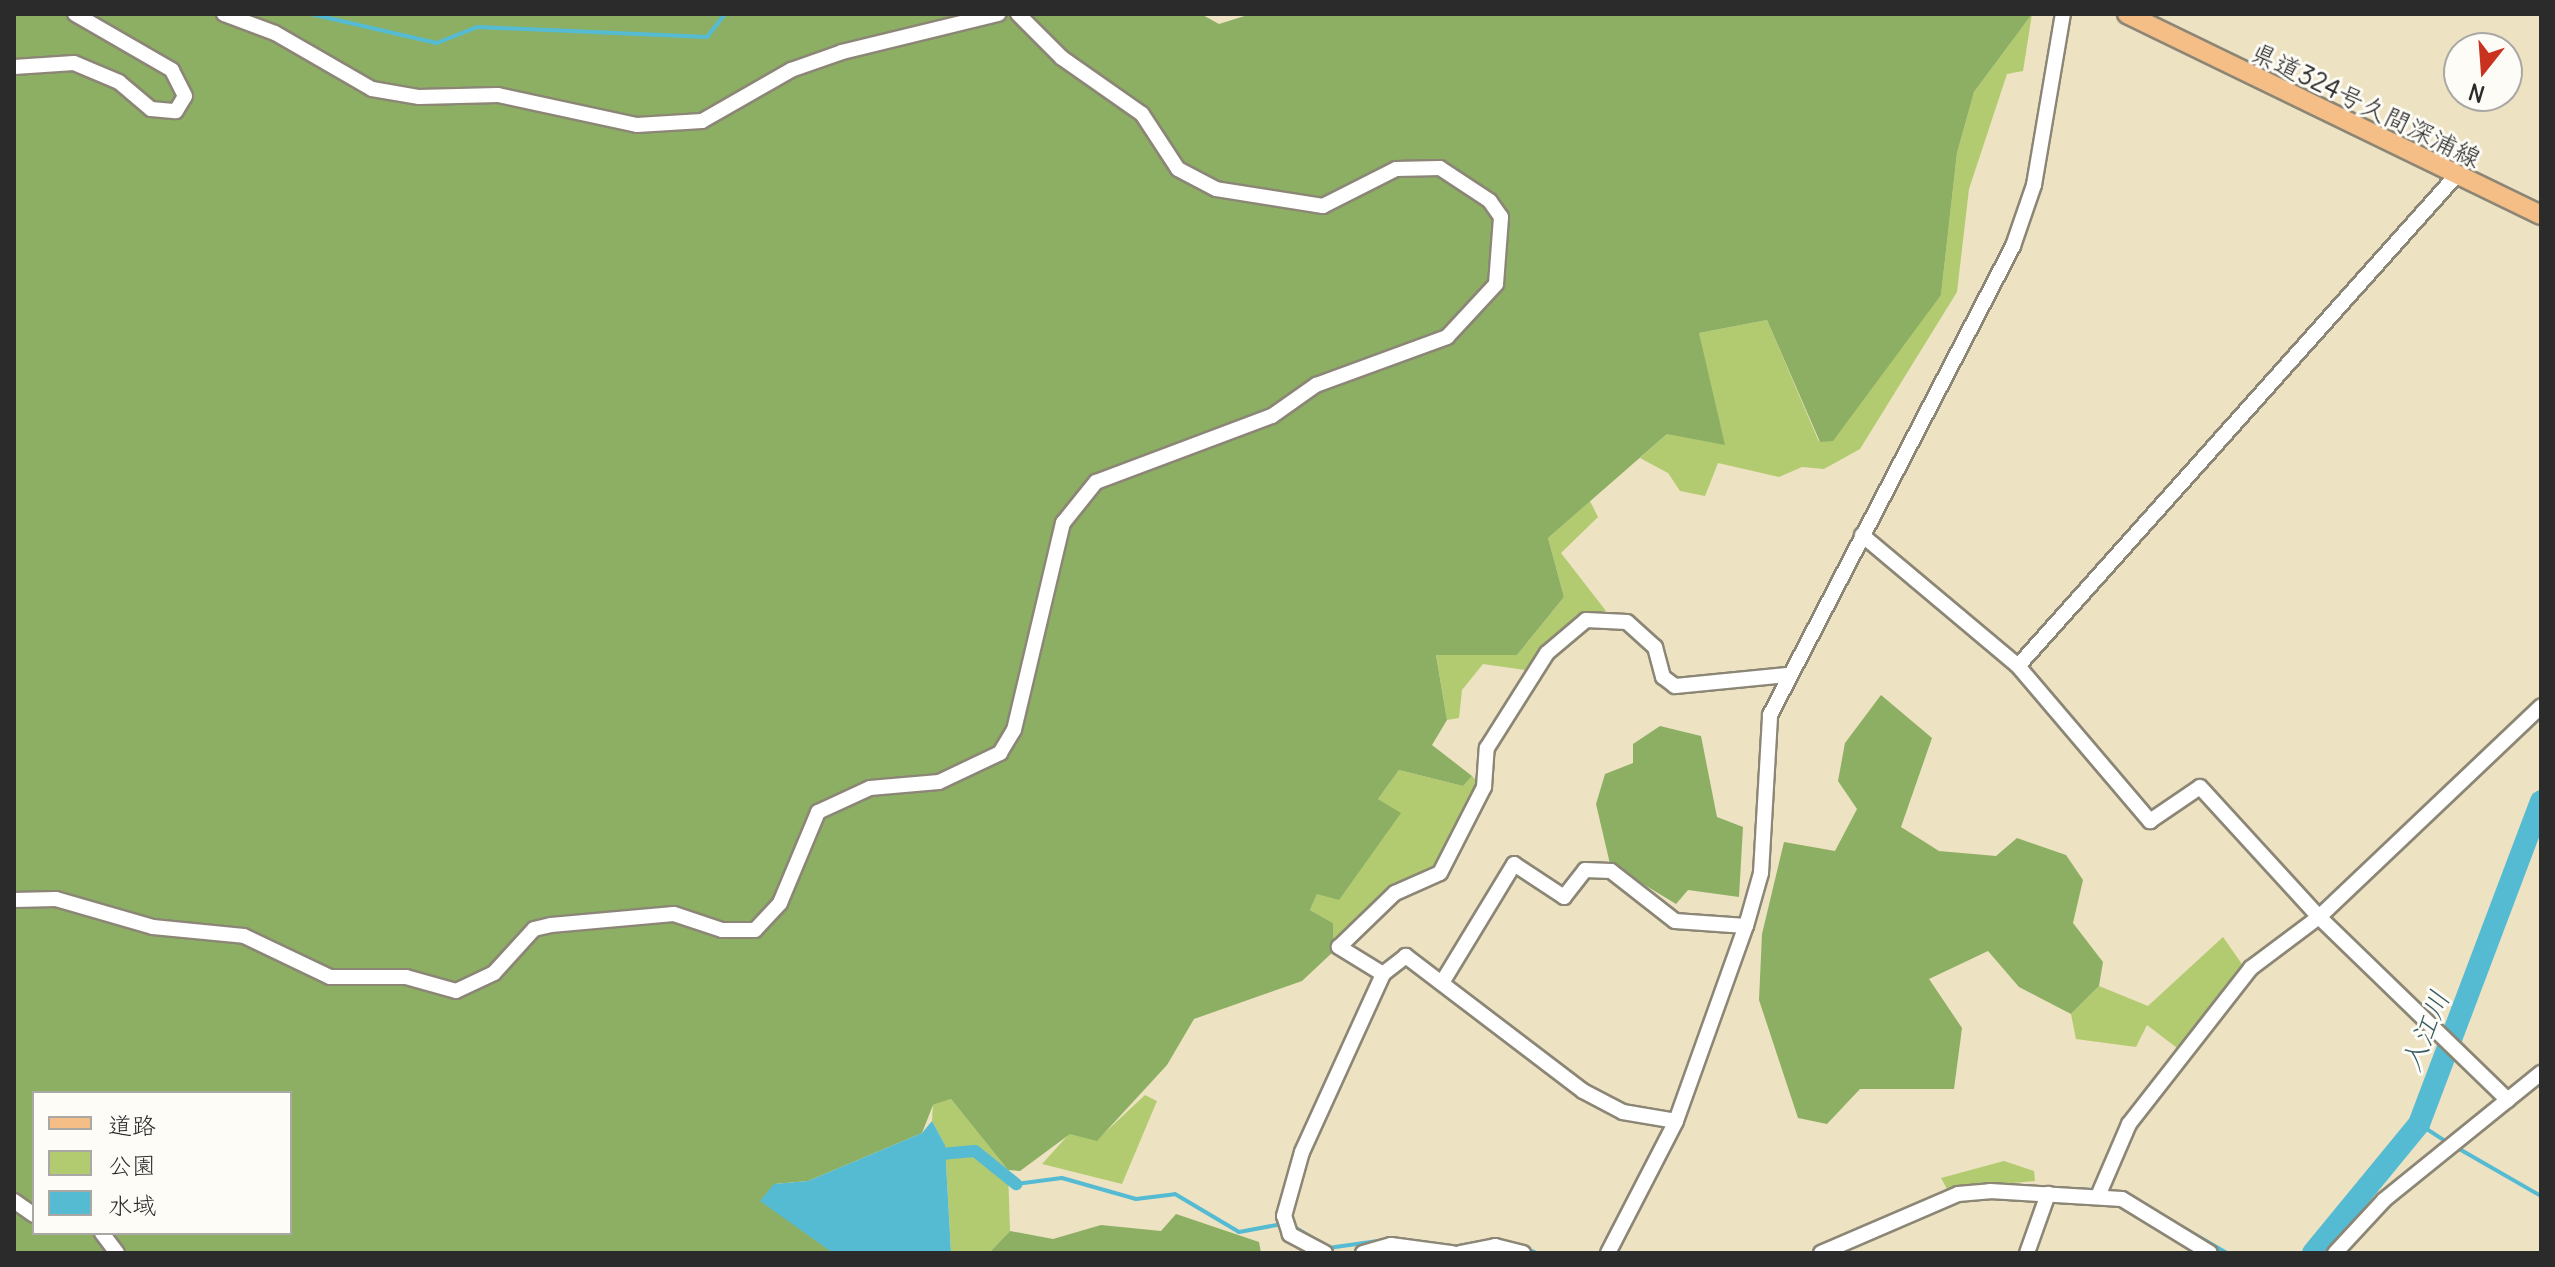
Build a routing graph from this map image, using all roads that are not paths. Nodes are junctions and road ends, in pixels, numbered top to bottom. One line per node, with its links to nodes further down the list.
1 (75, 14): 7 (street)
2 (224, 14): 3 (street)
3 (998, 14)
4 (1018, 14): 14 (street)
5 (2063, 14): 10 (street)
6 (2127, 14): 8 (main road, 県道324号久間深浦線)
7 (14, 67)
8 (2454, 178): 9 (main road, 県道324号久間深浦線); 11 (street)
9 (2541, 215)
10 (1862, 535): 11 (street); 12 (street)
11 (2018, 666): 15 (street)
12 (1787, 675): 16 (street); 17 (street)
13 (2541, 706): 15 (street)
14 (14, 900)
15 (2319, 917): 20 (street); 22 (street)
16 (1746, 926): 18 (street); 21 (street)
17 (1383, 974): 18 (street); 28 (street)
18 (1443, 981): 21 (street)
19 (2541, 1073): 20 (street)
20 (2508, 1100): 37 (street)
21 (1676, 1121): 33 (street)
22 (2100, 1189): 23 (street); 36 (street)
23 (2048, 1194): 34 (street); 35 (street)
24 (14, 1201): 25 (street)
25 (32, 1214)
26 (104, 1235): 27 (street)
27 (117, 1253)
28 (1325, 1253)
29 (1363, 1253): 30 (street)
30 (1452, 1253)
31 (1460, 1253): 32 (street)
32 (1523, 1253)
33 (1608, 1253)
34 (1821, 1253)
35 (2027, 1253)
36 (2210, 1253)
37 (2335, 1253)

